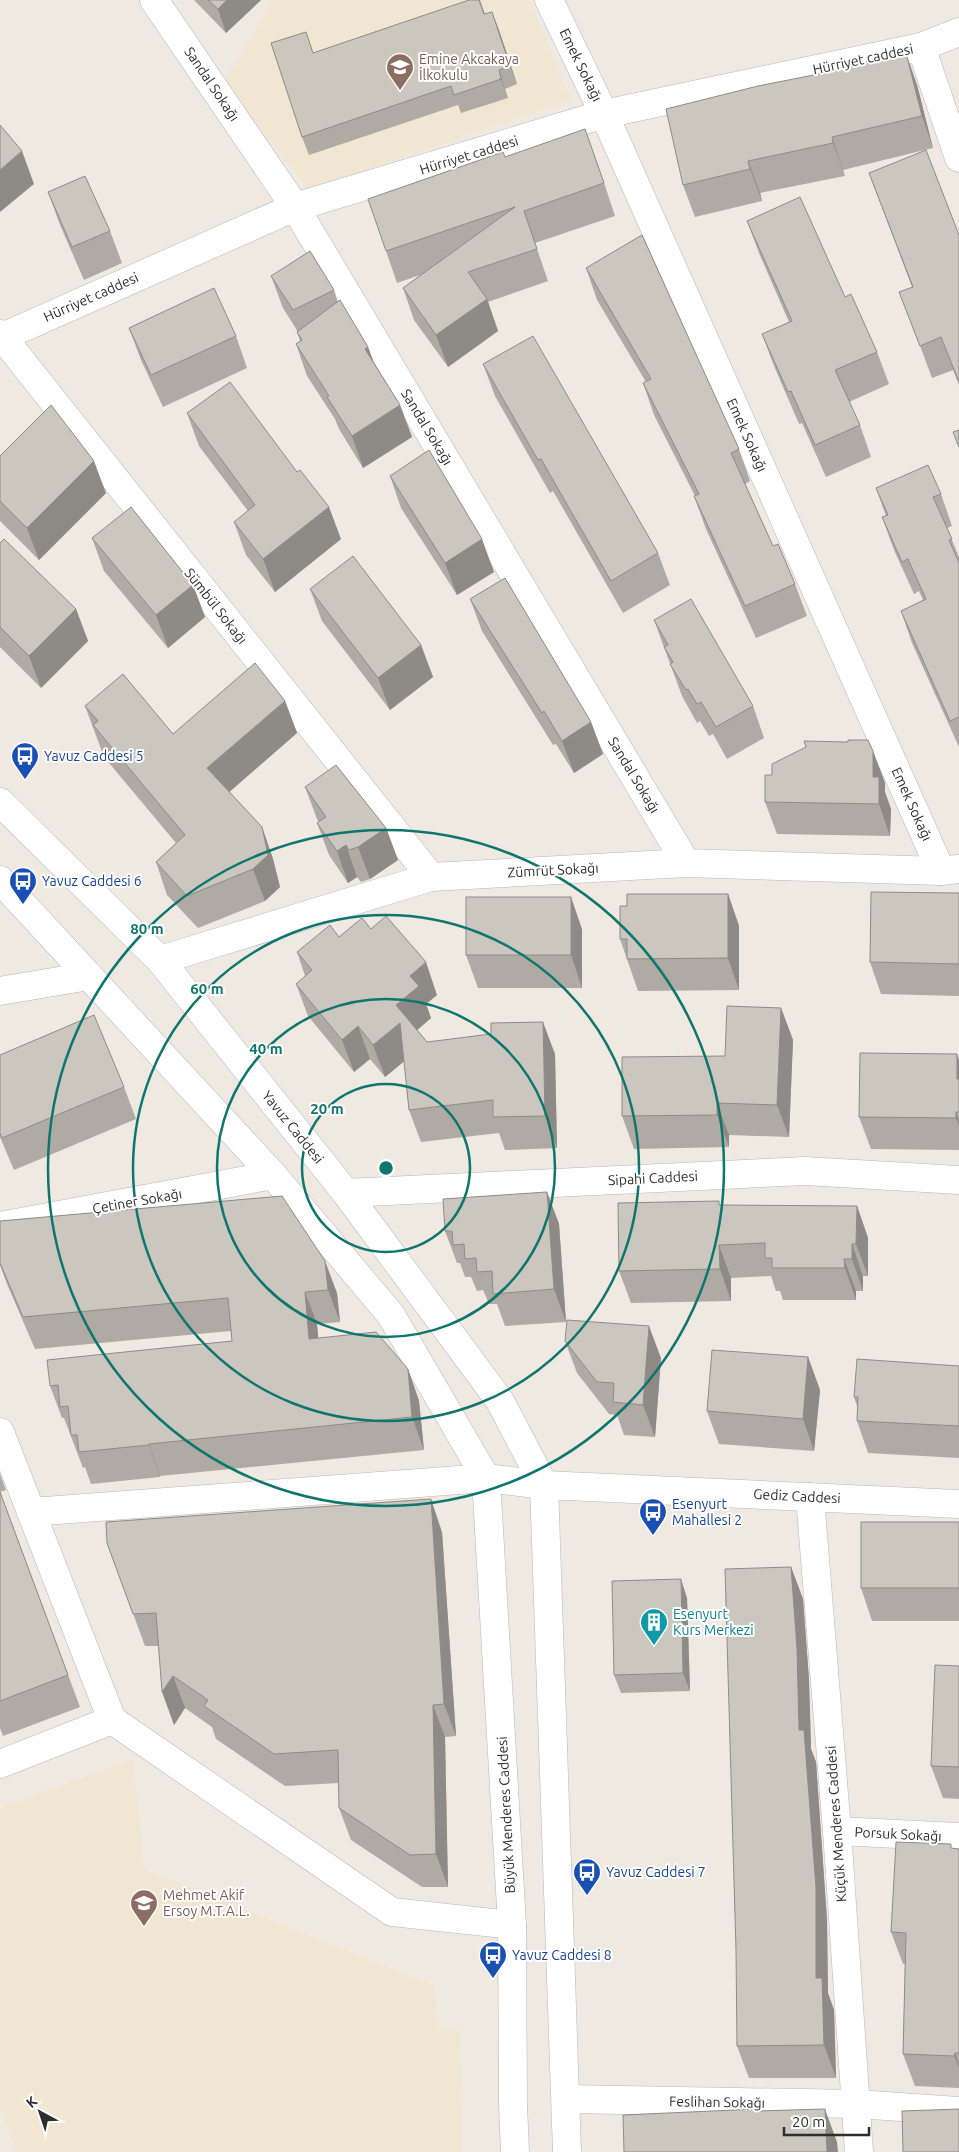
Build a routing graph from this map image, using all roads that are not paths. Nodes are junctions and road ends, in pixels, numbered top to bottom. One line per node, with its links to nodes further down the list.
1 (154, 0): 7 (street, Sandal Sokağı)
2 (549, 0): 5 (street, Emek Sokağı)
3 (959, 32): 4 (street, Hürriyet caddesi)
4 (921, 47): 5 (street, Hürriyet caddesi); 6 (street)
5 (604, 114): 7 (street, Hürriyet caddesi); 11 (street, Emek Sokağı)
6 (959, 158)
7 (295, 207): 8 (street, Hürriyet caddesi); 10 (street, Sandal Sokağı)
8 (1, 336): 12 (street, Sümbül Sokağı)
9 (0, 802): 14 (street, Yavuz Caddesi)
10 (686, 863): 11 (street, Zümrüt Sokağı); 12 (street, Zümrüt Sokağı)
11 (950, 870)
12 (431, 877): 14 (street, Zümrüt Sokağı)
13 (0, 880): 15 (street)
14 (160, 960): 19 (street, Yavuz Caddesi)
15 (89, 976): 16 (street); 17 (street)
16 (0, 991)
17 (273, 1175): 20 (street, Çetiner Sokağı); 22 (street)
18 (959, 1180): 19 (street, Sipahi Caddesi)
19 (346, 1193): 23 (street, Yavuz Caddesi)
20 (0, 1226)
21 (0, 1432): 26 (street)
22 (486, 1478): 23 (street, Gediz Caddesi); 26 (street, Gediz Caddesi); 31 (street, Büyük Menderes Caddesi)
23 (544, 1485): 24 (street, Gediz Caddesi); 32 (street)
24 (810, 1496): 25 (street, Gediz Caddesi); 29 (street, Küçük Menderes Caddesi)
25 (959, 1504)
26 (31, 1512): 27 (street)
27 (112, 1720): 28 (street); 31 (street)
28 (0, 1764)
29 (837, 1831): 30 (street, Porsuk Sokağı); 33 (street, Küçük Menderes Caddesi)
30 (959, 1837)
31 (512, 1925): 35 (street, Büyük Menderes Caddesi)
32 (566, 2099): 33 (street, Feslihan Sokağı); 36 (street)
33 (857, 2104): 34 (street, Feslihan Sokağı); 37 (street, Küçük Menderes Caddesi)
34 (959, 2111)
35 (515, 2152)
36 (567, 2152)
37 (859, 2152)

